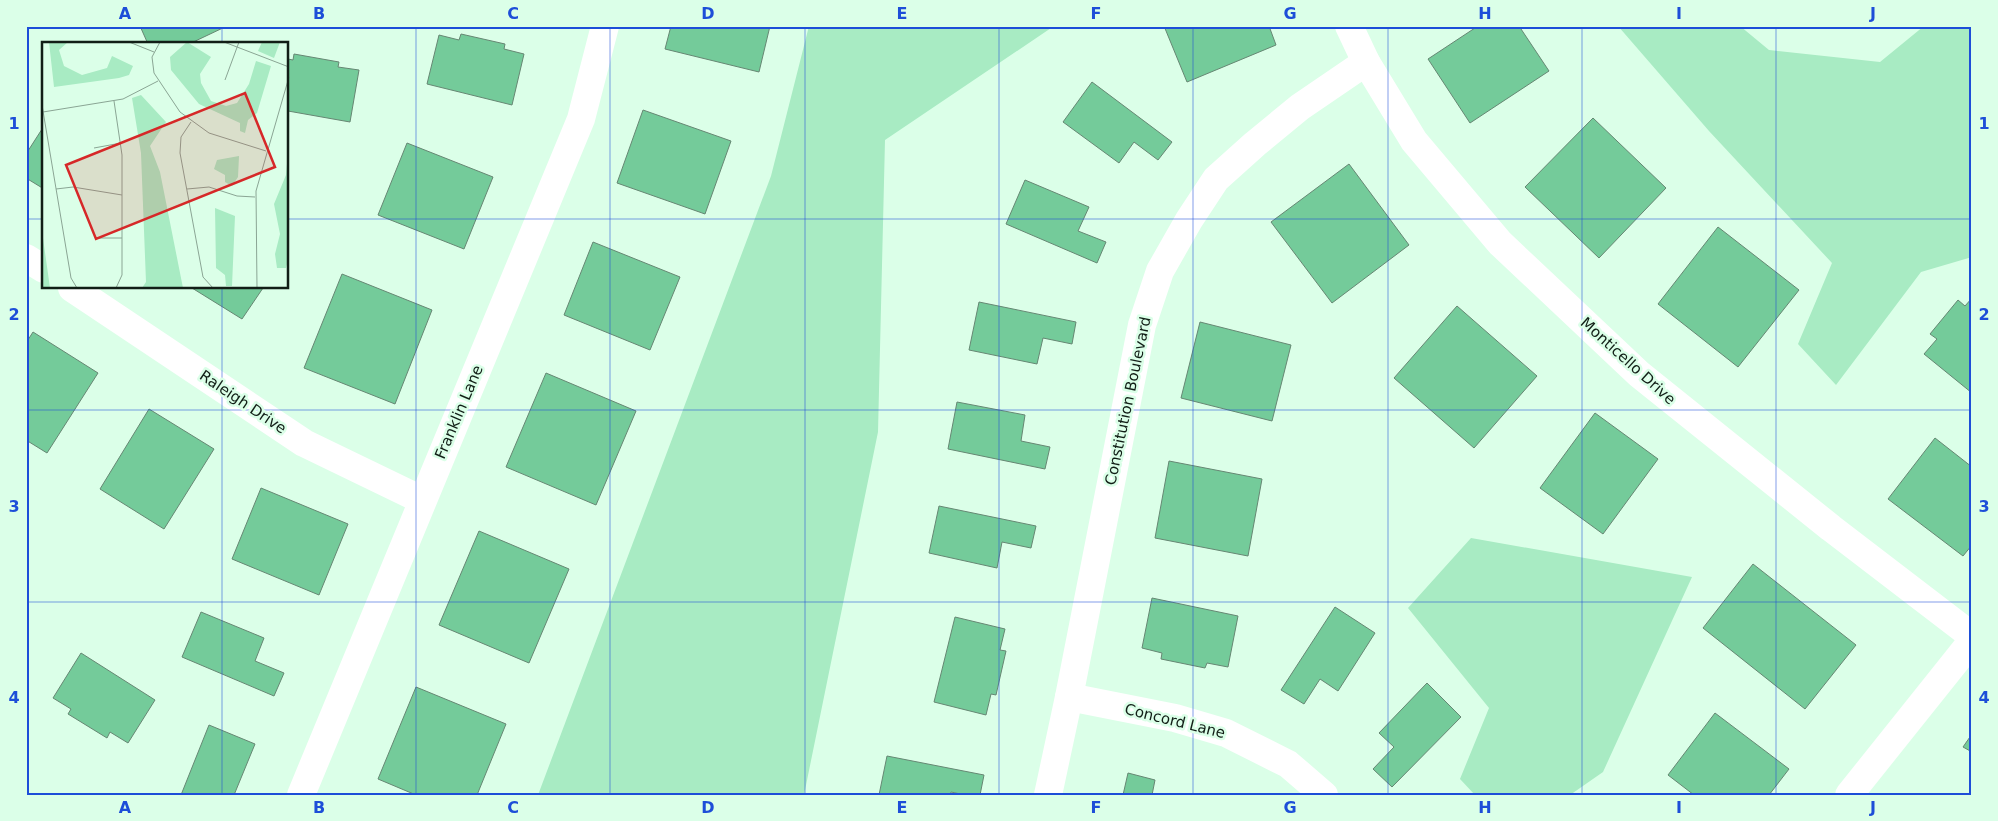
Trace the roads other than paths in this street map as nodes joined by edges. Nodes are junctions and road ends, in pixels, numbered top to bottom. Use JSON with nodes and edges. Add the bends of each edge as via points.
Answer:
{"nodes":[{"id":1,"x":605,"y":26,"type":"edge"},
{"id":2,"x":1349,"y":26,"type":"edge"},
{"id":3,"x":1366,"y":62,"type":"junction"},
{"id":4,"x":26,"y":258,"type":"edge"},
{"id":5,"x":42,"y":268,"type":"edge"},
{"id":6,"x":73,"y":289,"type":"edge"},
{"id":7,"x":422,"y":500,"type":"junction"},
{"id":8,"x":1972,"y":636,"type":"edge"},
{"id":9,"x":1972,"y":641,"type":"edge"},
{"id":10,"x":1069,"y":697,"type":"junction"},
{"id":11,"x":301,"y":795,"type":"edge"},
{"id":12,"x":1048,"y":795,"type":"edge"},
{"id":13,"x":1324,"y":795,"type":"edge"},
{"id":14,"x":1849,"y":795,"type":"edge"}],
"edges":[{"from":1,"to":7,"type":"street","name":"Franklin Lane","via":[[581,118]]},
{"from":2,"to":3,"type":"street","name":"Monticello Drive"},
{"from":3,"to":8,"type":"street","name":"Monticello Drive","via":[[1414,141],[1500,243],[1639,374]]},
{"from":3,"to":10,"type":"street","name":"Constitution Boulevard","via":[[1300,107],[1216,179],[1160,270],[1142,325]]},
{"from":4,"to":5,"type":"street"},
{"from":6,"to":7,"type":"street","name":"Raleigh Drive","via":[[304,443]]},
{"from":7,"to":11,"type":"street","name":"Franklin Lane"},
{"from":9,"to":14,"type":"street"},
{"from":10,"to":12,"type":"street","name":"Constitution Boulevard"},
{"from":10,"to":13,"type":"street","name":"Concord Lane","via":[[1175,718],[1226,733],[1288,764]]}]}
